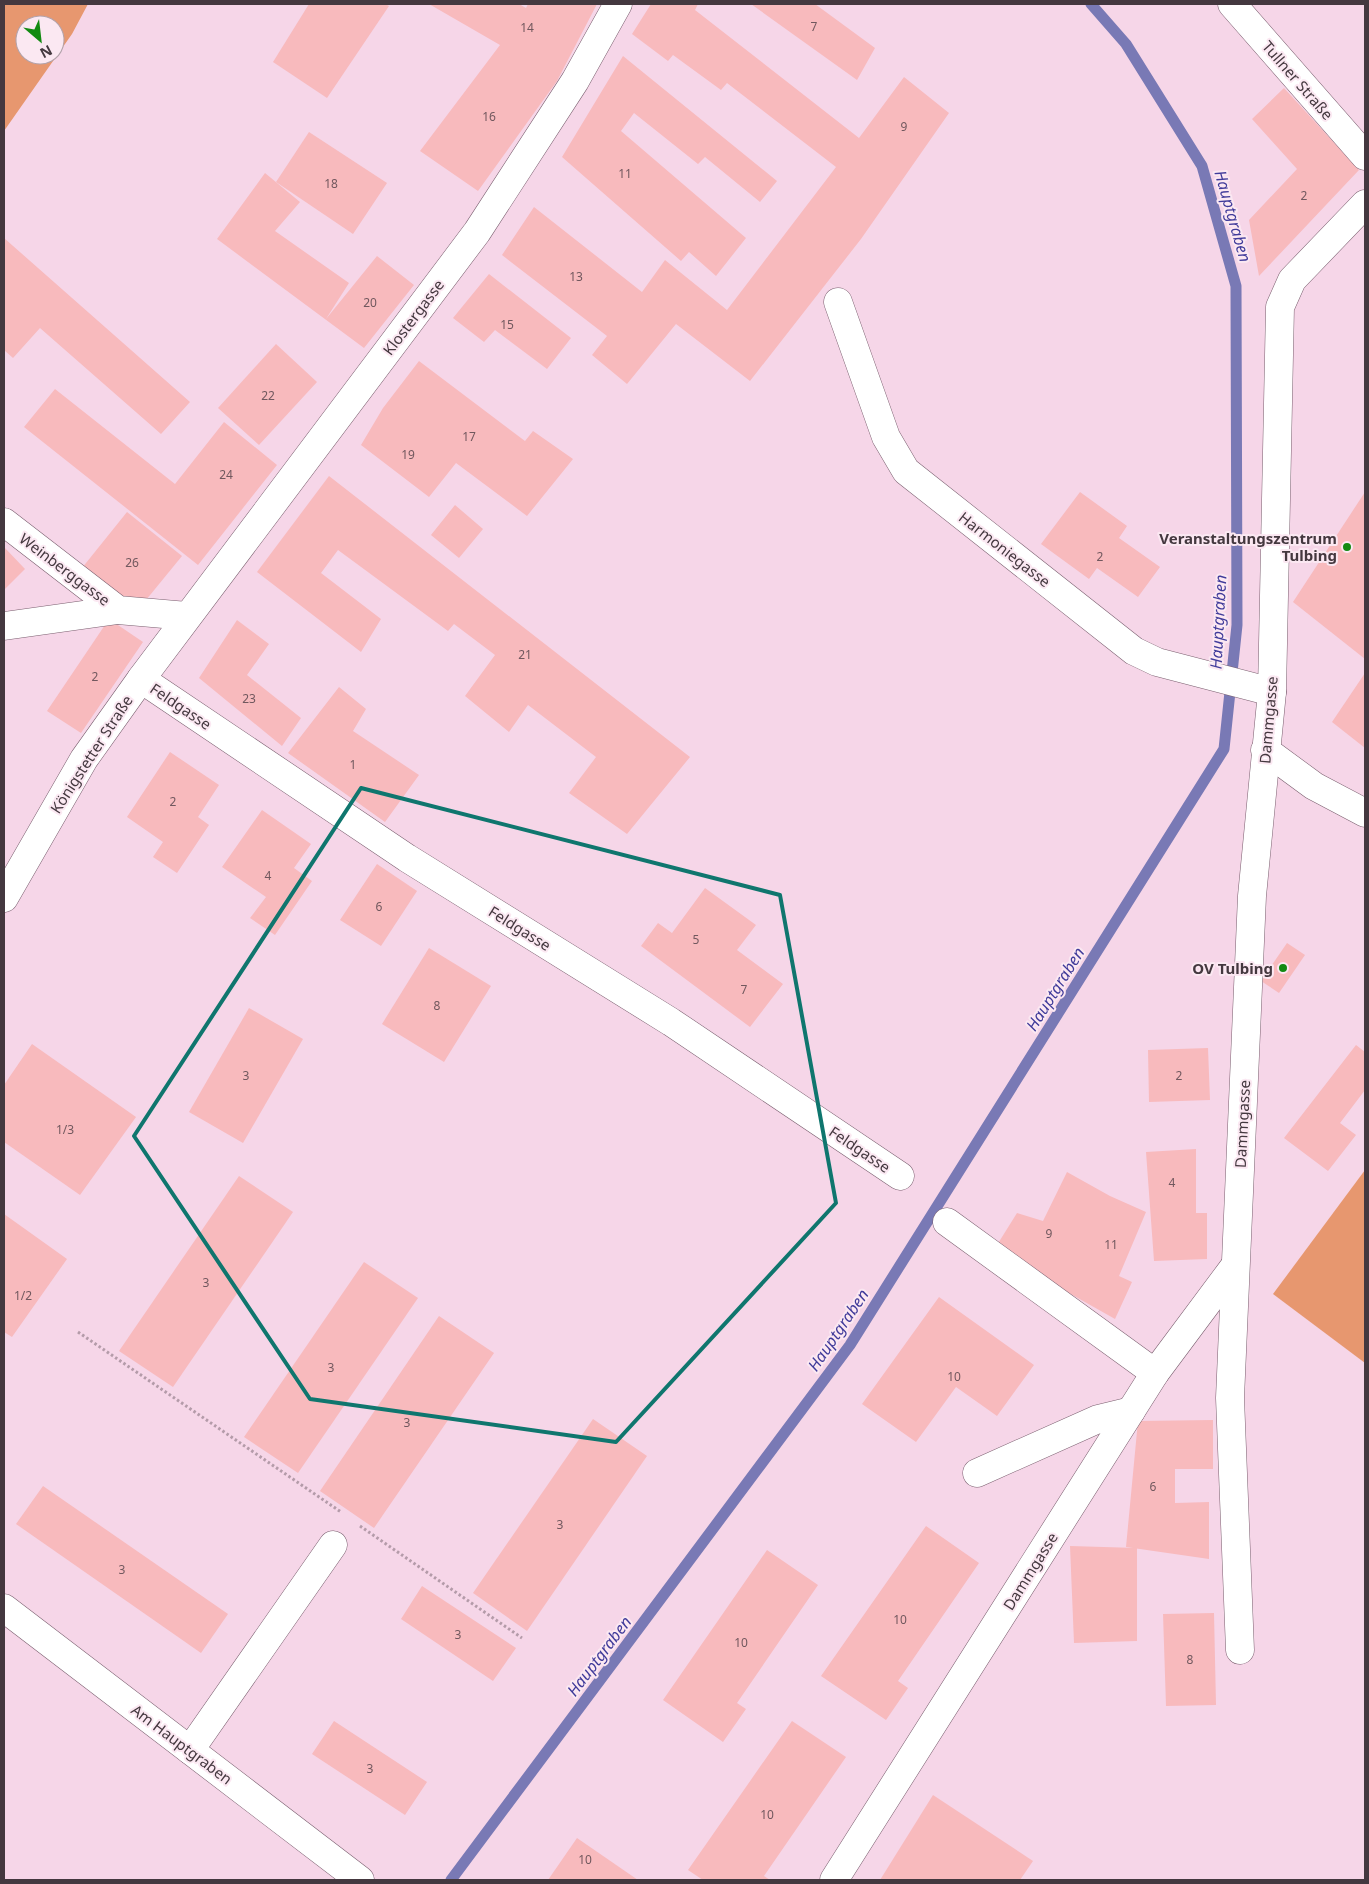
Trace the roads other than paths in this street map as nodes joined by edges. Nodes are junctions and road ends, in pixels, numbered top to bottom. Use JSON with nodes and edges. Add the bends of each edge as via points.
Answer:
{"nodes":[{"id":1,"x":618,"y":4,"type":"edge"},
{"id":2,"x":1232,"y":4,"type":"edge"},
{"id":3,"x":1365,"y":156,"type":"edge"},
{"id":4,"x":1365,"y":204,"type":"edge"},
{"id":5,"x":838,"y":302,"type":"dead end"},
{"id":6,"x":4,"y":522,"type":"edge"},
{"id":7,"x":118,"y":610,"type":"junction"},
{"id":8,"x":187,"y":616,"type":"junction"},
{"id":9,"x":4,"y":626,"type":"edge"},
{"id":10,"x":141,"y":679,"type":"junction"},
{"id":11,"x":1272,"y":692,"type":"junction"},
{"id":12,"x":1265,"y":750,"type":"junction"},
{"id":13,"x":1365,"y":812,"type":"edge"},
{"id":14,"x":4,"y":898,"type":"edge"},
{"id":15,"x":900,"y":1176,"type":"dead end"},
{"id":16,"x":947,"y":1222,"type":"dead end"},
{"id":17,"x":1234,"y":1268,"type":"junction"},
{"id":18,"x":1155,"y":1373,"type":"junction"},
{"id":19,"x":1131,"y":1411,"type":"junction"},
{"id":20,"x":977,"y":1473,"type":"dead end"},
{"id":21,"x":333,"y":1545,"type":"dead end"},
{"id":22,"x":4,"y":1608,"type":"edge"},
{"id":23,"x":1240,"y":1650,"type":"dead end"},
{"id":24,"x":190,"y":1750,"type":"junction"},
{"id":25,"x":360,"y":1880,"type":"edge"},
{"id":26,"x":834,"y":1880,"type":"edge"}],
"edges":[{"from":1,"to":8,"type":"street","name":"Klostergasse","via":[[575,81],[477,232]]},
{"from":2,"to":3,"type":"street","name":"Tullner Straße"},
{"from":4,"to":11,"type":"street","name":"Dammgasse","via":[[1292,280],[1280,307]]},
{"from":5,"to":11,"type":"street","name":"Harmoniegasse","via":[[886,437],[906,471],[1134,652],[1157,662]]},
{"from":6,"to":7,"type":"street","name":"Weinberggasse"},
{"from":7,"to":8,"type":"street","name":"Weinberggasse"},
{"from":7,"to":9,"type":"street"},
{"from":8,"to":10,"type":"street","name":"Königstetter Straße"},
{"from":10,"to":14,"type":"street","name":"Königstetter Straße","via":[[84,759]]},
{"from":10,"to":15,"type":"street","name":"Feldgasse","via":[[407,858],[671,1022]]},
{"from":11,"to":12,"type":"street","name":"Dammgasse"},
{"from":12,"to":13,"type":"street","via":[[1314,786]]},
{"from":12,"to":17,"type":"street","name":"Dammgasse","via":[[1252,896]]},
{"from":16,"to":18,"type":"street"},
{"from":17,"to":18,"type":"street","name":"Dammgasse"},
{"from":17,"to":23,"type":"street","name":"Dammgasse","via":[[1230,1398]]},
{"from":18,"to":19,"type":"street","name":"Dammgasse"},
{"from":19,"to":20,"type":"street","via":[[1098,1419]]},
{"from":19,"to":26,"type":"street","name":"Dammgasse"},
{"from":21,"to":24,"type":"street"},
{"from":22,"to":24,"type":"street","name":"Am Hauptgraben"},
{"from":24,"to":25,"type":"street","name":"Am Hauptgraben"}]}
